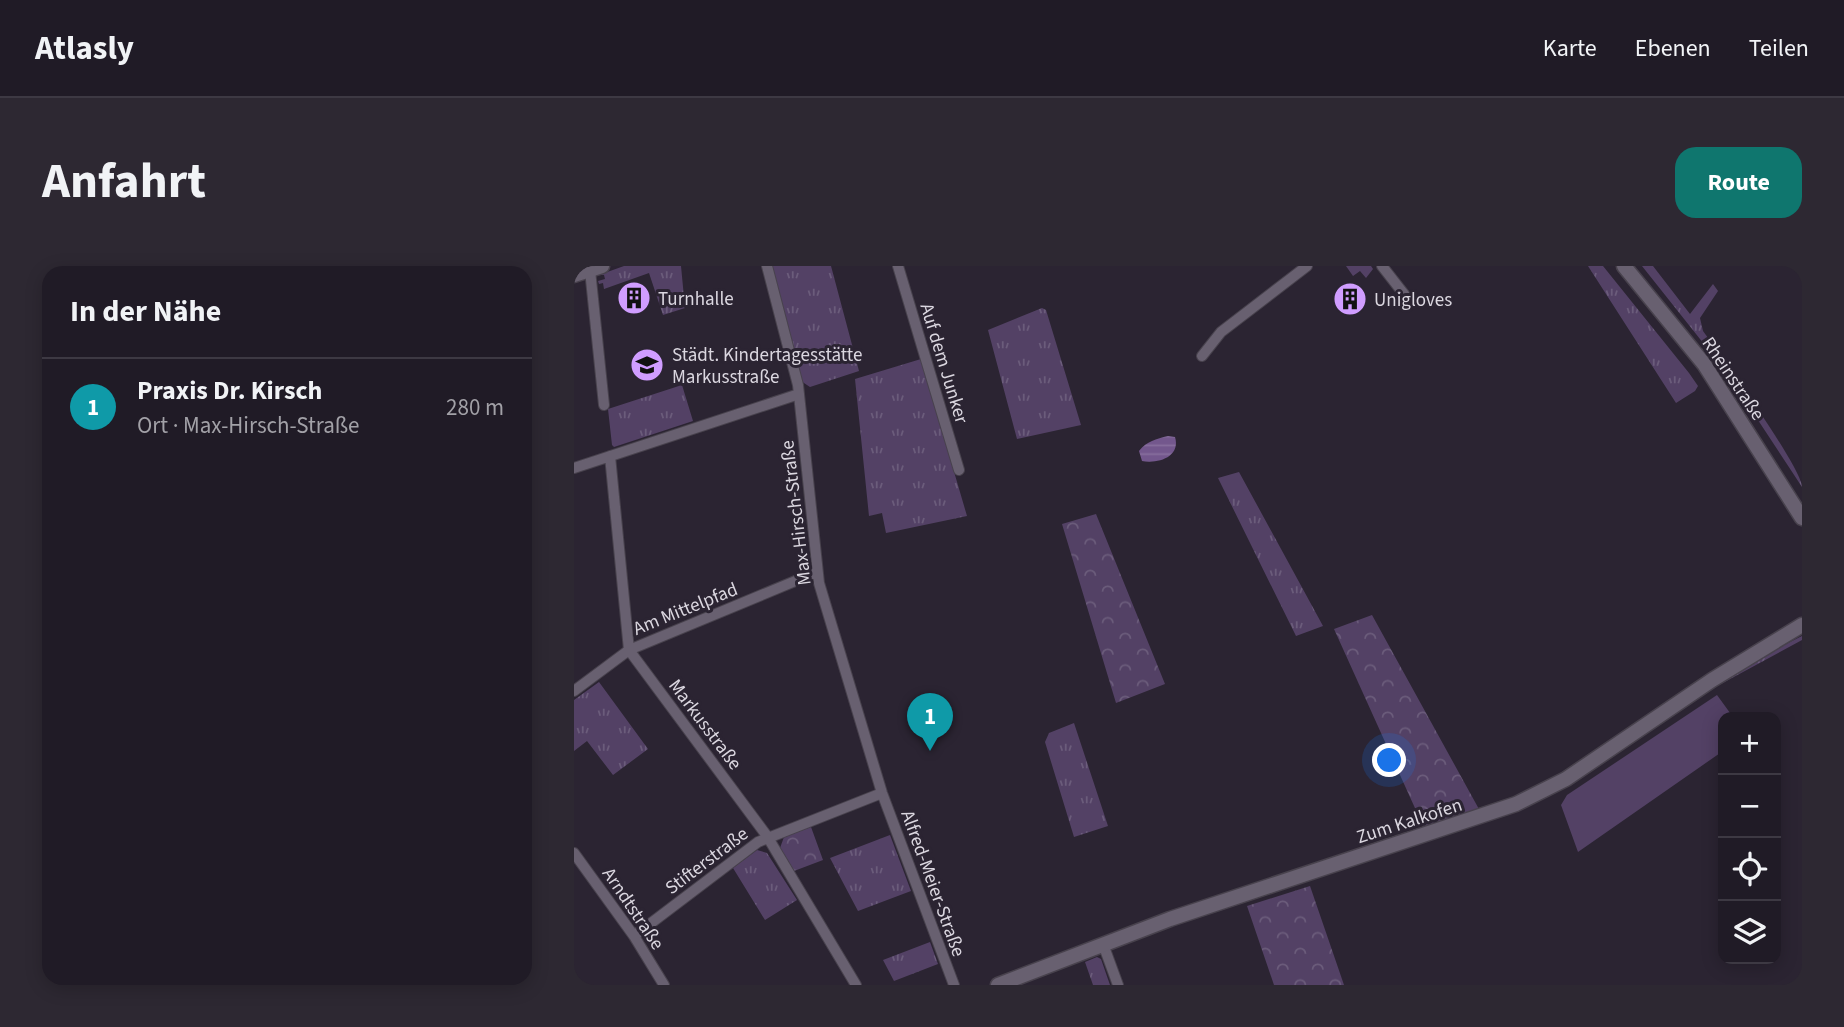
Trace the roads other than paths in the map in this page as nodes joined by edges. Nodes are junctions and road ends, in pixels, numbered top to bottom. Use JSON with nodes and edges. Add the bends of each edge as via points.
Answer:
{"nodes":[{"id":1,"x":767,"y":266,"type":"edge"},
{"id":2,"x":898,"y":266,"type":"edge"},
{"id":3,"x":1307,"y":266,"type":"edge"},
{"id":4,"x":1382,"y":266,"type":"edge"},
{"id":5,"x":1624,"y":266,"type":"edge"},
{"id":6,"x":596,"y":268,"type":"edge"},
{"id":7,"x":574,"y":275,"type":"edge"},
{"id":8,"x":1411,"y":303,"type":"dead end"},
{"id":9,"x":1202,"y":356,"type":"dead end"},
{"id":10,"x":799,"y":394,"type":"junction"},
{"id":11,"x":604,"y":405,"type":"dead end"},
{"id":12,"x":610,"y":456,"type":"junction"},
{"id":13,"x":574,"y":468,"type":"edge"},
{"id":14,"x":959,"y":470,"type":"dead end"},
{"id":15,"x":1802,"y":518,"type":"edge"},
{"id":16,"x":817,"y":572,"type":"junction"},
{"id":17,"x":1801,"y":624,"type":"edge"},
{"id":18,"x":629,"y":650,"type":"junction"},
{"id":19,"x":574,"y":691,"type":"edge"},
{"id":20,"x":882,"y":793,"type":"junction"},
{"id":21,"x":767,"y":836,"type":"junction"},
{"id":22,"x":574,"y":853,"type":"edge"},
{"id":23,"x":634,"y":936,"type":"junction"},
{"id":24,"x":1103,"y":944,"type":"junction"},
{"id":25,"x":664,"y":985,"type":"edge"},
{"id":26,"x":856,"y":985,"type":"edge"},
{"id":27,"x":954,"y":985,"type":"edge"},
{"id":28,"x":998,"y":985,"type":"edge"},
{"id":29,"x":1118,"y":985,"type":"edge"}],
"edges":[{"from":1,"to":10,"type":"street","name":"Max-Hirsch-Straße"},
{"from":2,"to":14,"type":"street","name":"Auf dem Junker"},
{"from":3,"to":9,"type":"street","via":[[1221,332]]},
{"from":4,"to":8,"type":"street"},
{"from":5,"to":15,"type":"street","name":"Rheinstraße","via":[[1704,364]]},
{"from":6,"to":7,"type":"street"},
{"from":6,"to":11,"type":"street"},
{"from":10,"to":12,"type":"street"},
{"from":10,"to":16,"type":"street","name":"Max-Hirsch-Straße"},
{"from":12,"to":13,"type":"street"},
{"from":12,"to":18,"type":"street"},
{"from":16,"to":18,"type":"street","name":"Am Mittelpfad"},
{"from":16,"to":20,"type":"street","name":"Max-Hirsch-Straße"},
{"from":17,"to":24,"type":"street","name":"Zum Kalkofen","via":[[1566,779],[1516,804]]},
{"from":18,"to":19,"type":"street","name":"Am Mittelpfad"},
{"from":18,"to":21,"type":"street","name":"Markusstraße"},
{"from":20,"to":21,"type":"street","name":"Stifterstraße"},
{"from":20,"to":27,"type":"street","name":"Alfred-Meier-Straße"},
{"from":21,"to":23,"type":"street","name":"Stifterstraße"},
{"from":21,"to":26,"type":"street","name":"Markusstraße"},
{"from":22,"to":23,"type":"street","name":"Arndtstraße"},
{"from":23,"to":25,"type":"street","name":"Arndtstraße"},
{"from":24,"to":28,"type":"street","name":"Zum Kalkofen"},
{"from":24,"to":29,"type":"street"}]}
